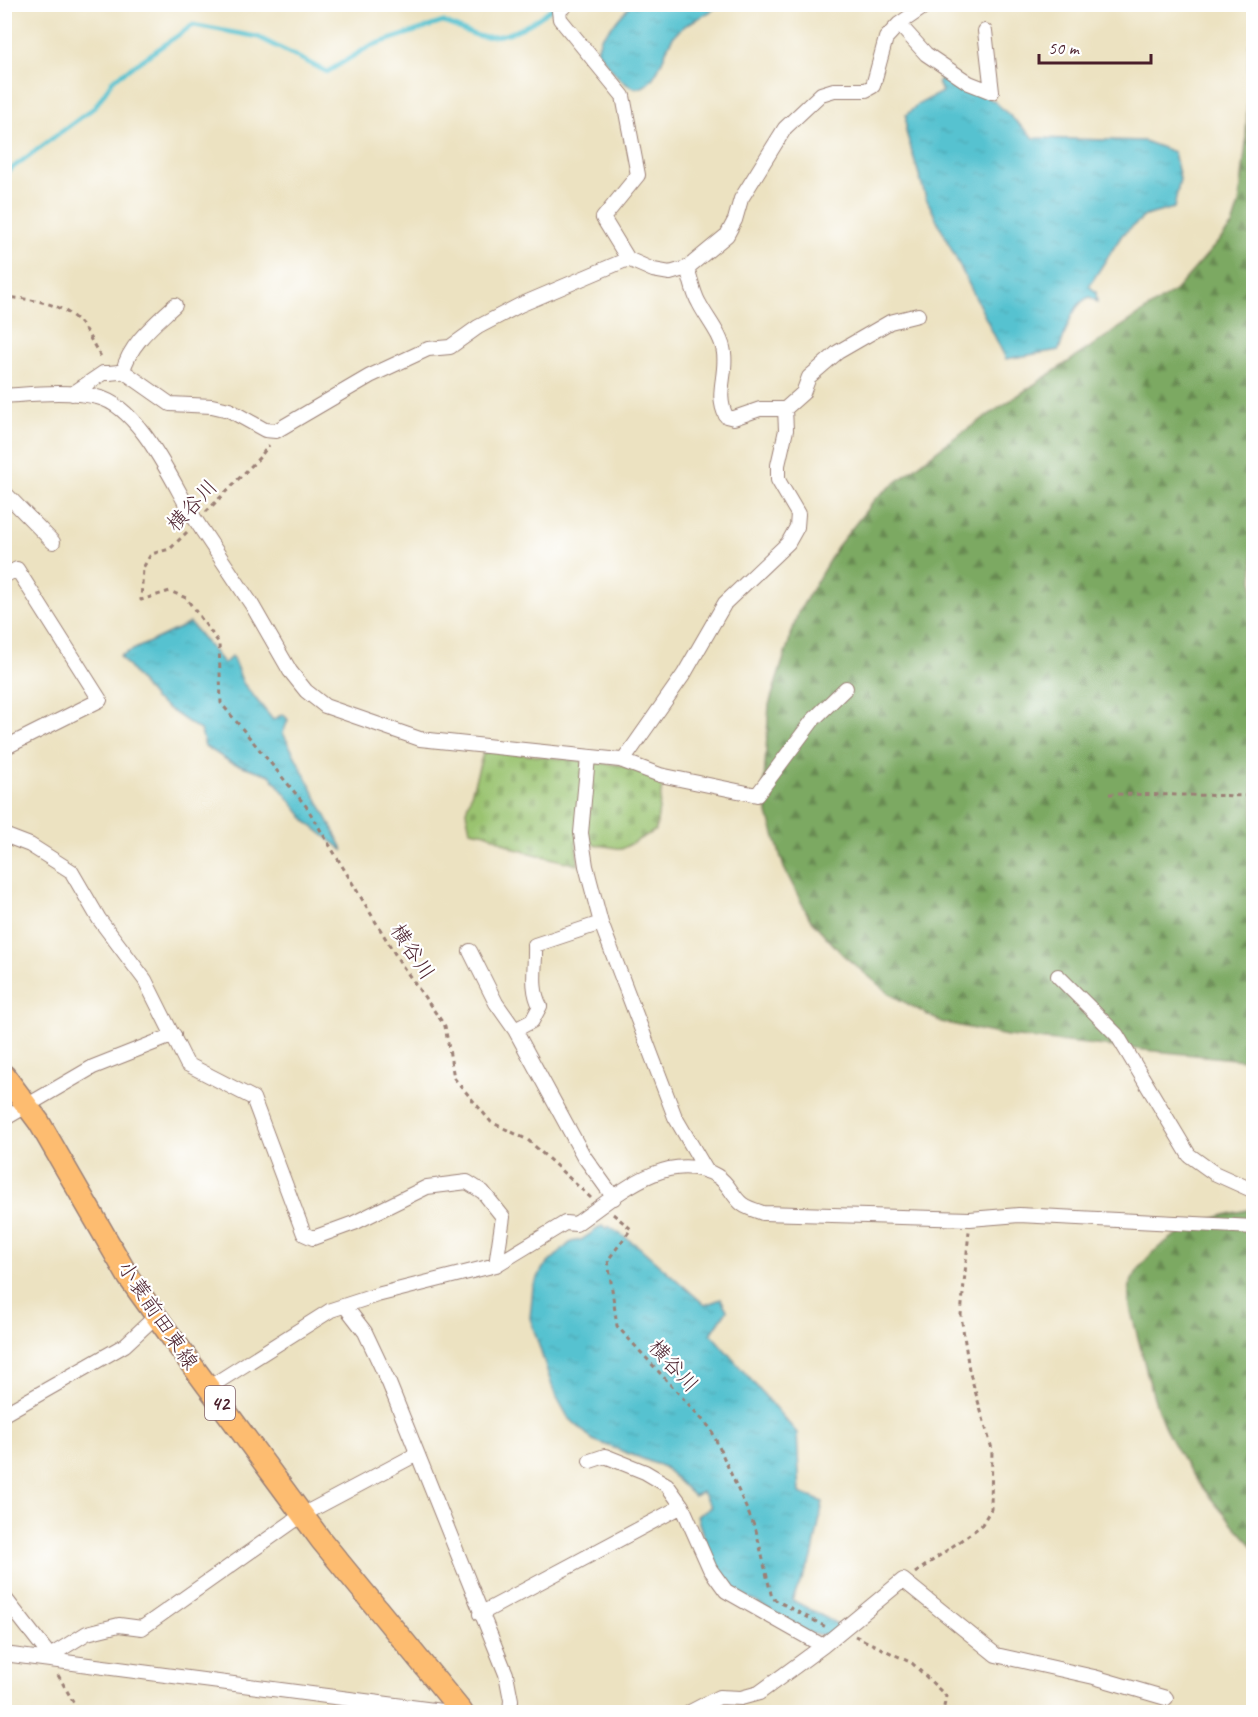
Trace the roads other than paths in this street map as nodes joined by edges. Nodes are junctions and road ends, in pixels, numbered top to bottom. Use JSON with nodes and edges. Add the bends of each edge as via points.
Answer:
{"nodes":[{"id":1,"x":567,"y":4,"type":"edge"},
{"id":2,"x":928,"y":4,"type":"edge"},
{"id":3,"x":899,"y":24,"type":"junction"},
{"id":4,"x":985,"y":31,"type":"dead end"},
{"id":5,"x":628,"y":259,"type":"junction"},
{"id":6,"x":687,"y":268,"type":"junction"},
{"id":7,"x":175,"y":305,"type":"dead end"},
{"id":8,"x":918,"y":315,"type":"dead end"},
{"id":9,"x":115,"y":370,"type":"junction"},
{"id":10,"x":72,"y":394,"type":"junction"},
{"id":11,"x":4,"y":396,"type":"edge"},
{"id":12,"x":784,"y":409,"type":"junction"},
{"id":13,"x":4,"y":492,"type":"edge"},
{"id":14,"x":53,"y":542,"type":"dead end"},
{"id":15,"x":4,"y":576,"type":"edge"},
{"id":16,"x":846,"y":688,"type":"dead end"},
{"id":17,"x":4,"y":748,"type":"edge"},
{"id":18,"x":588,"y":757,"type":"junction"},
{"id":19,"x":623,"y":761,"type":"junction"},
{"id":20,"x":4,"y":835,"type":"edge"},
{"id":21,"x":601,"y":923,"type":"junction"},
{"id":22,"x":470,"y":951,"type":"dead end"},
{"id":23,"x":1058,"y":976,"type":"dead end"},
{"id":24,"x":515,"y":1030,"type":"junction"},
{"id":25,"x":174,"y":1035,"type":"junction"},
{"id":26,"x":4,"y":1075,"type":"edge"},
{"id":27,"x":28,"y":1106,"type":"junction"},
{"id":28,"x":4,"y":1119,"type":"edge"},
{"id":29,"x":706,"y":1170,"type":"junction"},
{"id":30,"x":1254,"y":1191,"type":"edge"},
{"id":31,"x":608,"y":1202,"type":"junction"},
{"id":32,"x":1254,"y":1227,"type":"edge"},
{"id":33,"x":496,"y":1265,"type":"junction"},
{"id":34,"x":345,"y":1306,"type":"junction"},
{"id":35,"x":156,"y":1316,"type":"junction"},
{"id":36,"x":208,"y":1388,"type":"junction"},
{"id":37,"x":4,"y":1414,"type":"edge"},
{"id":38,"x":417,"y":1454,"type":"junction"},
{"id":39,"x":590,"y":1461,"type":"dead end"},
{"id":40,"x":682,"y":1506,"type":"junction"},
{"id":41,"x":302,"y":1515,"type":"junction"},
{"id":42,"x":4,"y":1598,"type":"edge"},
{"id":43,"x":480,"y":1614,"type":"junction"},
{"id":44,"x":824,"y":1646,"type":"junction"},
{"id":45,"x":4,"y":1654,"type":"edge"},
{"id":46,"x":51,"y":1658,"type":"junction"},
{"id":47,"x":1166,"y":1698,"type":"dead end"},
{"id":48,"x":449,"y":1713,"type":"edge"},
{"id":49,"x":462,"y":1713,"type":"edge"},
{"id":50,"x":510,"y":1713,"type":"edge"},
{"id":51,"x":690,"y":1713,"type":"edge"}],
"edges":[{"from":1,"to":5,"type":"street","via":[[559,10],[560,19],[624,96],[638,175],[603,218]]},
{"from":2,"to":3,"type":"street"},
{"from":3,"to":4,"type":"street","via":[[926,54],[969,83],[992,92]]},
{"from":3,"to":6,"type":"street","via":[[886,38],[873,86],[821,94],[785,128],[741,199],[727,235]]},
{"from":5,"to":6,"type":"street","via":[[670,273]]},
{"from":5,"to":9,"type":"street","via":[[520,305],[450,347],[428,349],[370,376],[276,431],[265,430],[229,410],[170,404]]},
{"from":6,"to":12,"type":"street","via":[[698,302],[723,344],[725,370],[720,405],[726,416]]},
{"from":7,"to":9,"type":"street"},
{"from":8,"to":12,"type":"street","via":[[890,322],[838,352],[809,377],[803,393]]},
{"from":9,"to":10,"type":"street","via":[[102,373]]},
{"from":10,"to":11,"type":"street"},
{"from":10,"to":18,"type":"street","via":[[99,397],[131,419],[252,605],[290,672],[325,706],[420,739]]},
{"from":12,"to":19,"type":"street","via":[[786,430],[778,480],[798,514],[797,527],[788,543],[725,603],[684,674]]},
{"from":13,"to":14,"type":"street"},
{"from":15,"to":17,"type":"street","via":[[17,569],[100,700]]},
{"from":16,"to":19,"type":"street","via":[[813,720],[757,795],[660,775]]},
{"from":18,"to":19,"type":"street"},
{"from":18,"to":21,"type":"street","via":[[581,833]]},
{"from":20,"to":25,"type":"street","via":[[30,845],[70,871],[99,919],[145,980]]},
{"from":21,"to":24,"type":"street","via":[[535,945],[533,986],[540,1006],[532,1022]]},
{"from":21,"to":29,"type":"street","via":[[675,1117]]},
{"from":22,"to":24,"type":"street","via":[[496,1003]]},
{"from":23,"to":30,"type":"street","via":[[1117,1035],[1189,1155],[1214,1173]]},
{"from":24,"to":31,"type":"street"},
{"from":25,"to":27,"type":"street","via":[[93,1067]]},
{"from":25,"to":33,"type":"street","via":[[187,1064],[254,1098],[304,1234],[313,1238],[354,1224],[427,1187],[467,1182],[483,1192],[502,1217]]},
{"from":26,"to":27,"type":"main road","name":"小蓑前田東線","number":"42"},
{"from":27,"to":28,"type":"street"},
{"from":27,"to":35,"type":"main road","name":"小蓑前田東線","number":"42","via":[[129,1278]]},
{"from":29,"to":31,"type":"street","via":[[651,1173]]},
{"from":29,"to":32,"type":"street","via":[[724,1181],[742,1204],[763,1214],[970,1219],[1019,1215]]},
{"from":31,"to":33,"type":"street","via":[[576,1224],[565,1223]]},
{"from":33,"to":34,"type":"street"},
{"from":34,"to":36,"type":"street","via":[[331,1310]]},
{"from":34,"to":38,"type":"street","via":[[365,1332]]},
{"from":35,"to":36,"type":"main road","name":"小蓑前田東線","number":"42"},
{"from":35,"to":37,"type":"street","via":[[125,1345]]},
{"from":36,"to":41,"type":"main road","name":"小蓑前田東線","number":"42"},
{"from":38,"to":41,"type":"street"},
{"from":38,"to":43,"type":"street"},
{"from":39,"to":40,"type":"street","via":[[605,1456],[645,1472],[667,1485]]},
{"from":40,"to":43,"type":"street"},
{"from":40,"to":44,"type":"street","via":[[710,1569],[726,1591]]},
{"from":41,"to":46,"type":"street","via":[[142,1628],[118,1625],[87,1633]]},
{"from":41,"to":49,"type":"main road","name":"小蓑前田東線","number":"42"},
{"from":42,"to":46,"type":"street"},
{"from":43,"to":50,"type":"street","via":[[506,1674]]},
{"from":44,"to":47,"type":"street","via":[[903,1580],[996,1655]]},
{"from":44,"to":51,"type":"street","via":[[759,1693],[741,1698],[719,1697]]},
{"from":45,"to":46,"type":"street"},
{"from":46,"to":48,"type":"street"}]}
